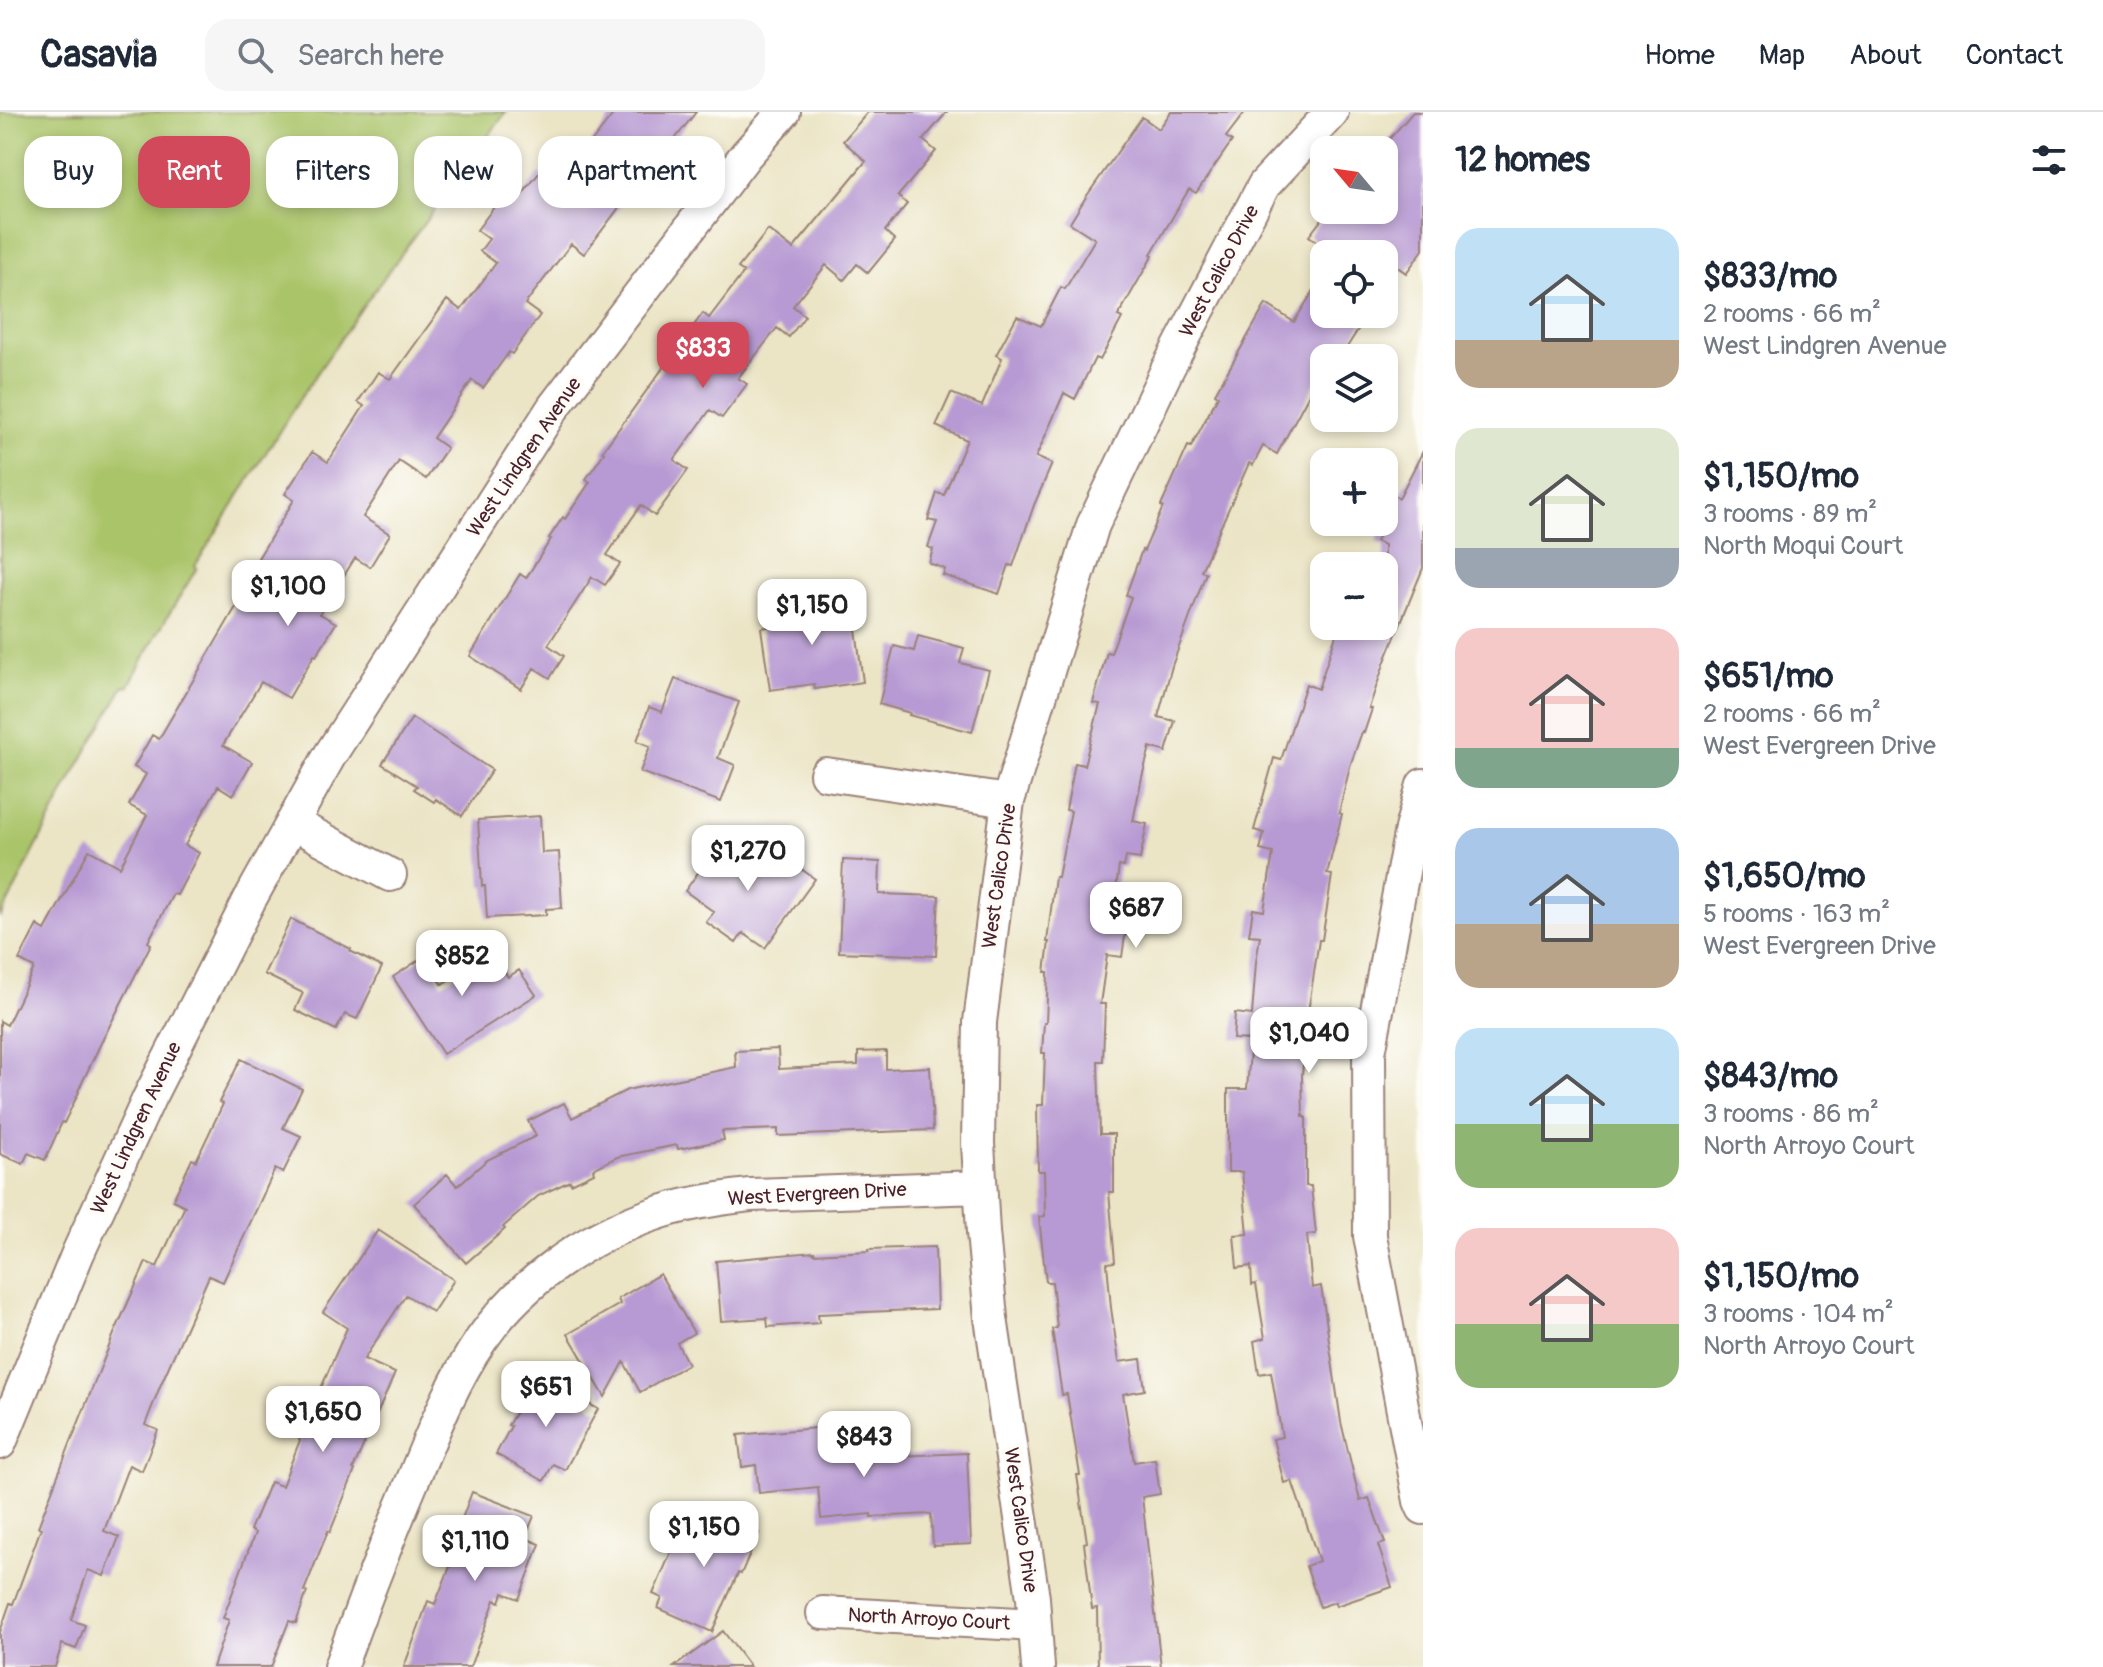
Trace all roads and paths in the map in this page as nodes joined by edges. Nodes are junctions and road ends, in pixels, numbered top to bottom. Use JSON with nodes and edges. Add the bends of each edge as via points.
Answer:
{"nodes":[{"id":1,"x":784,"y":112,"type":"edge"},
{"id":2,"x":1332,"y":112,"type":"edge"},
{"id":3,"x":826,"y":774,"type":"dead end"},
{"id":4,"x":1423,"y":785,"type":"edge"},
{"id":5,"x":1008,"y":801,"type":"junction"},
{"id":6,"x":292,"y":823,"type":"junction"},
{"id":7,"x":390,"y":875,"type":"dead end"},
{"id":8,"x":980,"y":1187,"type":"junction"},
{"id":9,"x":0,"y":1443,"type":"edge"},
{"id":10,"x":1423,"y":1508,"type":"edge"},
{"id":11,"x":823,"y":1613,"type":"dead end"},
{"id":12,"x":1035,"y":1625,"type":"junction"},
{"id":13,"x":340,"y":1667,"type":"edge"},
{"id":14,"x":1038,"y":1667,"type":"edge"}],
"edges":[{"from":1,"to":6,"type":"street","name":"West Lindgren Avenue","via":[[553,408],[330,755]]},
{"from":2,"to":5,"type":"street","name":"West Calico Drive","via":[[1264,185],[1093,525]]},
{"from":3,"to":5,"type":"street"},
{"from":4,"to":10,"type":"street","via":[[1369,1053],[1370,1236]]},
{"from":5,"to":8,"type":"street","name":"West Calico Drive","via":[[980,1022]]},
{"from":6,"to":7,"type":"street"},
{"from":6,"to":9,"type":"street","name":"West Lindgren Avenue","via":[[137,1123]]},
{"from":8,"to":12,"type":"street","name":"West Calico Drive","via":[[991,1318]]},
{"from":8,"to":13,"type":"street","name":"West Evergreen Drive","via":[[714,1199],[619,1228],[558,1264],[506,1310],[464,1366]]},
{"from":11,"to":12,"type":"street","name":"North Arroyo Court"},
{"from":12,"to":14,"type":"street","name":"West Calico Drive"}]}
